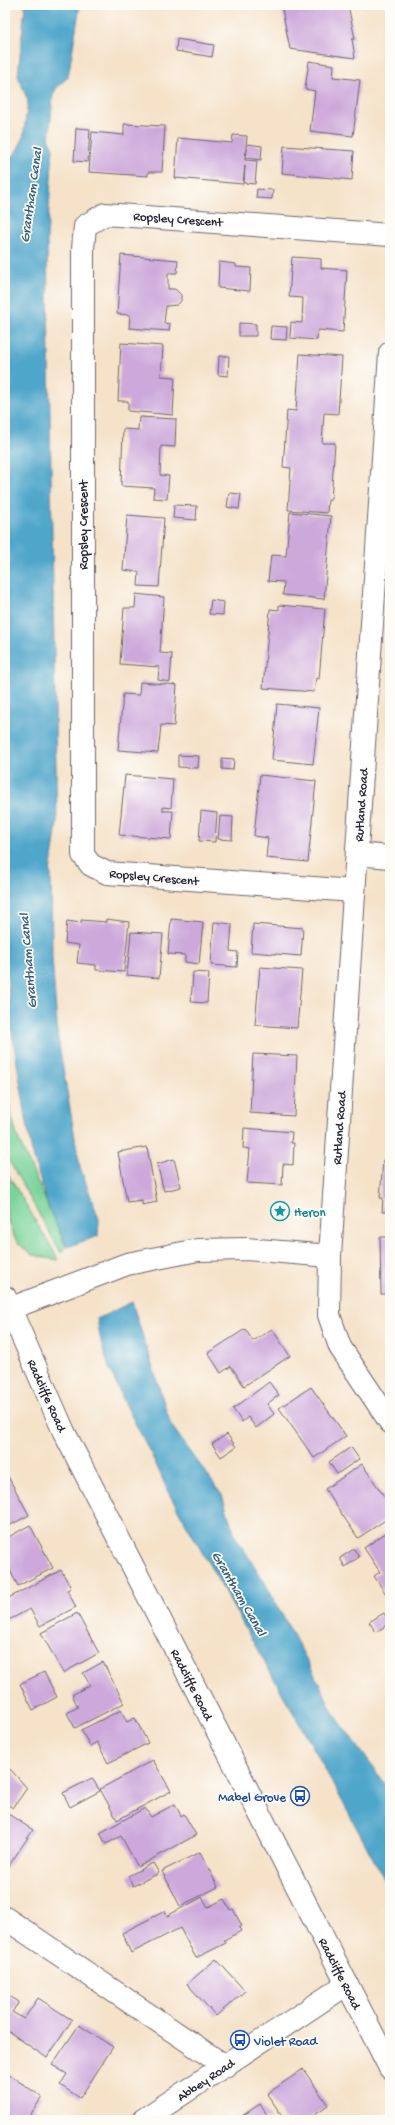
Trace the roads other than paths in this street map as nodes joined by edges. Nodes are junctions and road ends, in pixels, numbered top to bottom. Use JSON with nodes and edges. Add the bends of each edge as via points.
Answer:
{"nodes":[{"id":1,"x":390,"y":234,"type":"edge"},
{"id":2,"x":390,"y":353,"type":"edge"},
{"id":3,"x":357,"y":854,"type":"junction"},
{"id":4,"x":390,"y":857,"type":"edge"},
{"id":5,"x":354,"y":891,"type":"junction"},
{"id":6,"x":330,"y":1256,"type":"junction"},
{"id":7,"x":7,"y":1303,"type":"edge"},
{"id":8,"x":390,"y":1422,"type":"edge"},
{"id":9,"x":5,"y":1918,"type":"edge"},
{"id":10,"x":347,"y":1984,"type":"junction"},
{"id":11,"x":224,"y":2066,"type":"junction"},
{"id":12,"x":390,"y":2068,"type":"edge"},
{"id":13,"x":143,"y":2120,"type":"edge"}],
"edges":[{"from":1,"to":5,"type":"main road","name":"Ropsley Crescent","via":[[113,213],[102,214],[86,226],[83,249],[83,855],[91,865],[107,873]]},
{"from":2,"to":3,"type":"main road","name":"Rutland Road"},
{"from":3,"to":4,"type":"main road"},
{"from":3,"to":5,"type":"main road","name":"Rutland Road"},
{"from":5,"to":6,"type":"main road","name":"Rutland Road"},
{"from":6,"to":7,"type":"main road","via":[[246,1248],[198,1250],[127,1264]]},
{"from":6,"to":8,"type":"main road","name":"Rutland Road","via":[[329,1315],[340,1347]]},
{"from":7,"to":10,"type":"main road","name":"Radcliffe Road","via":[[64,1432]]},
{"from":9,"to":11,"type":"main road"},
{"from":10,"to":11,"type":"main road","name":"Abbey Road"},
{"from":10,"to":12,"type":"main road","name":"Radcliffe Road"},
{"from":11,"to":13,"type":"main road","name":"Abbey Road"}]}
